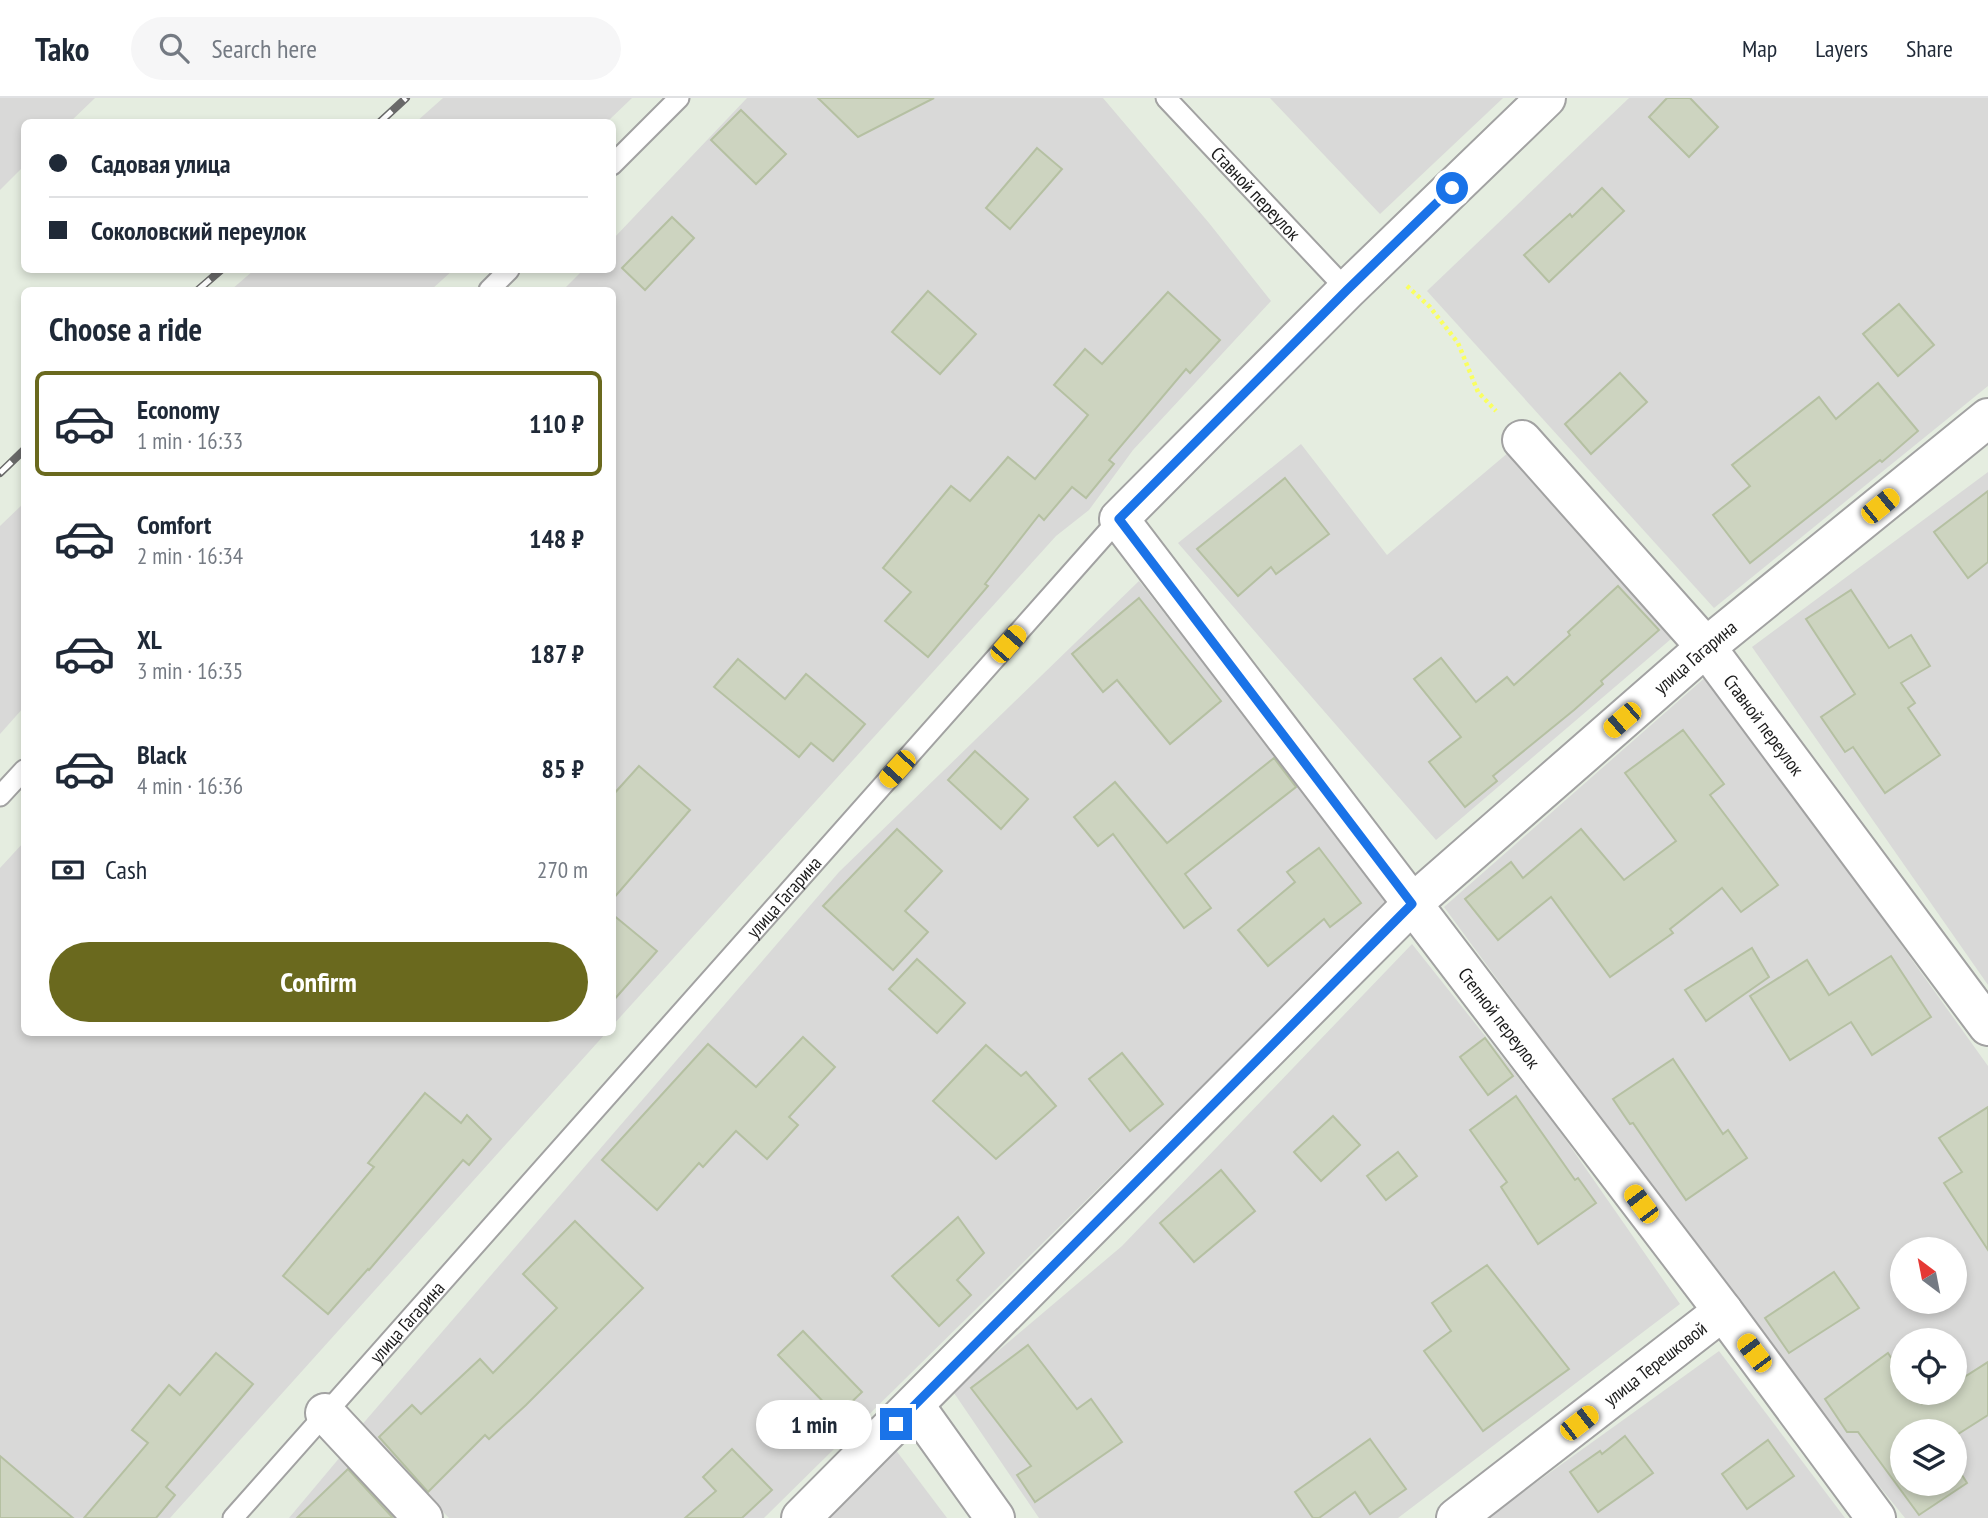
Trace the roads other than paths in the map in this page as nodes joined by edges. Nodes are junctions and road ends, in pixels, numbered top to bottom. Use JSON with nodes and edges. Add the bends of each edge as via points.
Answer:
{"nodes":[{"id":1,"x":680,"y":98,"type":"edge"},
{"id":2,"x":1166,"y":98,"type":"edge"},
{"id":3,"x":1546,"y":98,"type":"edge"},
{"id":4,"x":616,"y":162,"type":"edge"},
{"id":5,"x":506,"y":273,"type":"edge"},
{"id":6,"x":492,"y":287,"type":"edge"},
{"id":7,"x":1347,"y":290,"type":"junction"},
{"id":8,"x":1988,"y":418,"type":"edge"},
{"id":9,"x":1522,"y":440,"type":"road end"},
{"id":10,"x":1119,"y":519,"type":"junction"},
{"id":11,"x":1706,"y":647,"type":"junction"},
{"id":12,"x":21,"y":773,"type":"edge"},
{"id":13,"x":0,"y":796,"type":"edge"},
{"id":14,"x":1412,"y":904,"type":"junction"},
{"id":15,"x":1988,"y":1026,"type":"edge"},
{"id":16,"x":1723,"y":1311,"type":"junction"},
{"id":17,"x":915,"y":1406,"type":"junction"},
{"id":18,"x":325,"y":1413,"type":"junction"},
{"id":19,"x":233,"y":1518,"type":"edge"},
{"id":20,"x":424,"y":1518,"type":"edge"},
{"id":21,"x":801,"y":1518,"type":"edge"},
{"id":22,"x":995,"y":1518,"type":"edge"},
{"id":23,"x":1456,"y":1518,"type":"edge"},
{"id":24,"x":1876,"y":1518,"type":"edge"}],
"edges":[{"from":1,"to":4,"type":"lane"},
{"from":2,"to":7,"type":"lane","name":"Ставной переулок"},
{"from":3,"to":7,"type":"street","name":"улица Гагарина"},
{"from":5,"to":6,"type":"lane"},
{"from":7,"to":10,"type":"street","name":"улица Гагарина"},
{"from":8,"to":11,"type":"street","name":"улица Гагарина"},
{"from":9,"to":11,"type":"street","name":"Ставной переулок"},
{"from":10,"to":14,"type":"street","name":"Степной переулок"},
{"from":10,"to":18,"type":"lane","name":"улица Гагарина"},
{"from":11,"to":14,"type":"street","name":"улица Гагарина"},
{"from":11,"to":15,"type":"street","name":"Ставной переулок"},
{"from":12,"to":13,"type":"lane"},
{"from":14,"to":16,"type":"street","name":"Степной переулок"},
{"from":14,"to":17,"type":"street","name":"улица Гагарина"},
{"from":16,"to":23,"type":"street","name":"улица Терешковой"},
{"from":16,"to":24,"type":"street","name":"Степной переулок"},
{"from":17,"to":21,"type":"street","name":"улица Гагарина"},
{"from":17,"to":22,"type":"street"},
{"from":18,"to":19,"type":"lane","name":"улица Гагарина"},
{"from":18,"to":20,"type":"street"}]}
